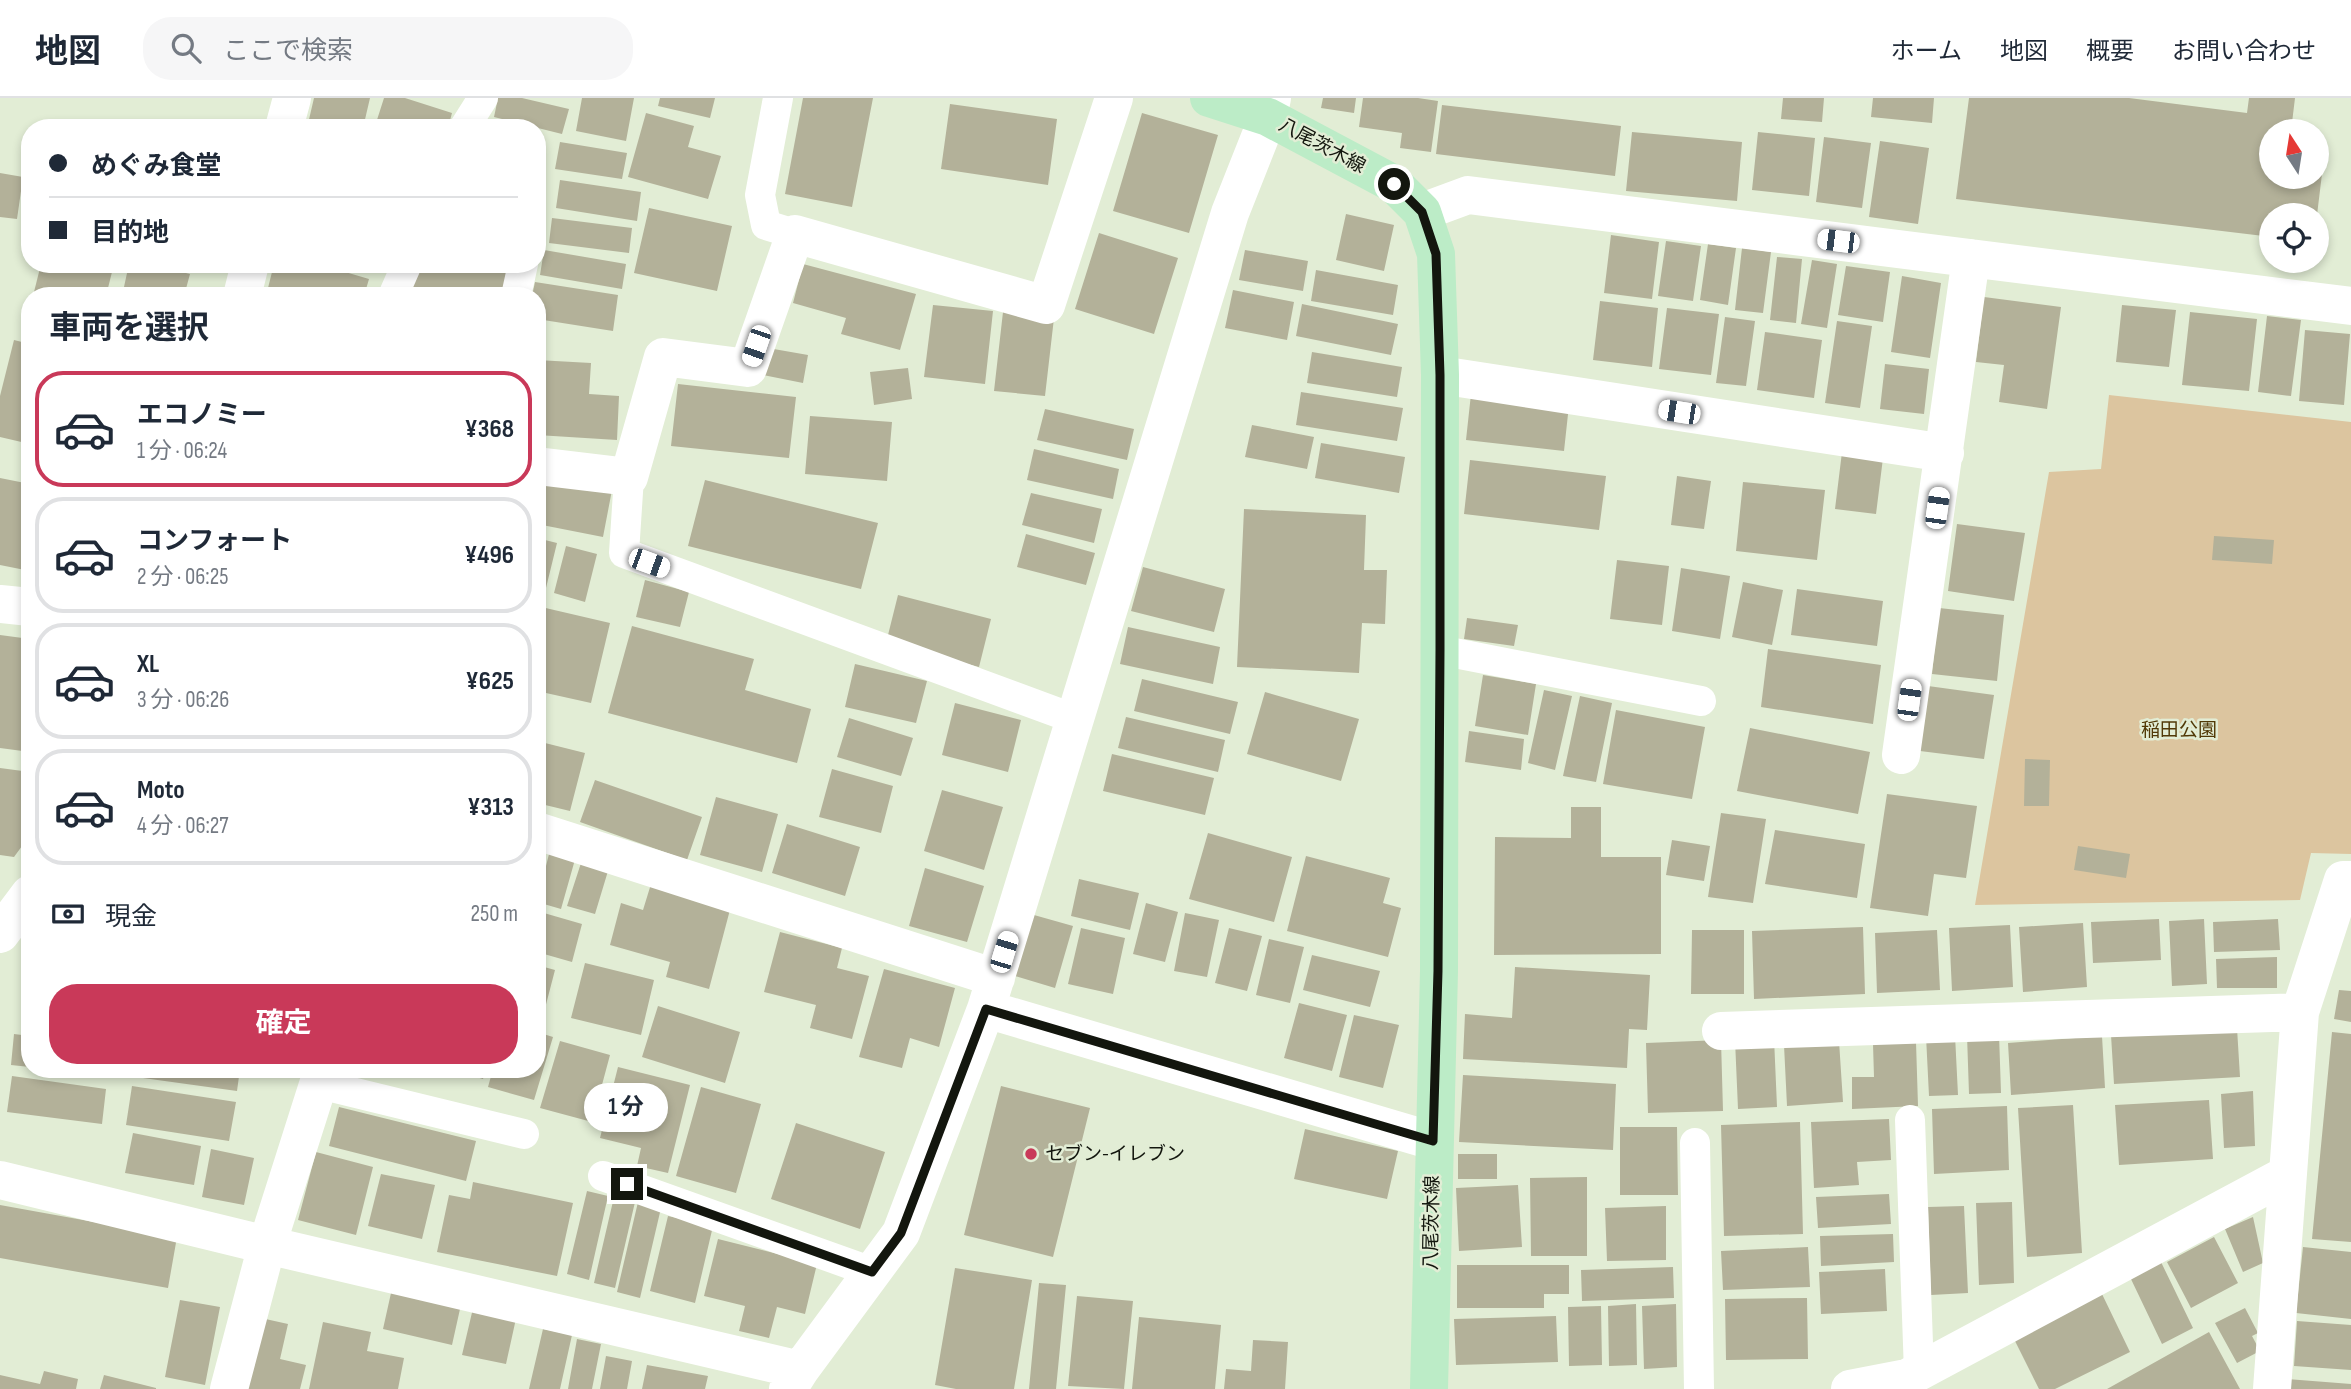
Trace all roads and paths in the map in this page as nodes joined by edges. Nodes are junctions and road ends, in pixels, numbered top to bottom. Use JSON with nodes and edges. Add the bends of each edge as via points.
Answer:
{"nodes":[{"id":1,"x":292,"y":98,"type":"edge"},
{"id":2,"x":483,"y":98,"type":"edge"},
{"id":3,"x":778,"y":98,"type":"edge"},
{"id":4,"x":1114,"y":98,"type":"edge"},
{"id":5,"x":1209,"y":98,"type":"edge"},
{"id":6,"x":1270,"y":108,"type":"edge"},
{"id":7,"x":286,"y":119,"type":"edge"},
{"id":8,"x":470,"y":119,"type":"edge"},
{"id":9,"x":1422,"y":212,"type":"junction"},
{"id":10,"x":795,"y":234,"type":"junction"},
{"id":11,"x":1970,"y":258,"type":"junction"},
{"id":12,"x":2351,"y":306,"type":"edge"},
{"id":13,"x":1440,"y":375,"type":"junction"},
{"id":14,"x":1945,"y":453,"type":"junction"},
{"id":15,"x":546,"y":467,"type":"edge"},
{"id":16,"x":629,"y":477,"type":"junction"},
{"id":17,"x":0,"y":604,"type":"edge"},
{"id":18,"x":21,"y":606,"type":"edge"},
{"id":19,"x":1440,"y":650,"type":"junction"},
{"id":20,"x":1701,"y":701,"type":"dead end"},
{"id":21,"x":1075,"y":719,"type":"junction"},
{"id":22,"x":1900,"y":755,"type":"dead end"},
{"id":23,"x":546,"y":834,"type":"edge"},
{"id":24,"x":2351,"y":880,"type":"edge"},
{"id":25,"x":21,"y":906,"type":"edge"},
{"id":26,"x":0,"y":934,"type":"edge"},
{"id":27,"x":991,"y":993,"type":"junction"},
{"id":28,"x":2300,"y":1012,"type":"junction"},
{"id":29,"x":1721,"y":1031,"type":"dead end"},
{"id":30,"x":320,"y":1078,"type":"edge"},
{"id":31,"x":328,"y":1078,"type":"edge"},
{"id":32,"x":1910,"y":1120,"type":"dead end"},
{"id":33,"x":524,"y":1134,"type":"dead end"},
{"id":34,"x":1433,"y":1141,"type":"junction"},
{"id":35,"x":1695,"y":1143,"type":"dead end"},
{"id":36,"x":2288,"y":1174,"type":"junction"},
{"id":37,"x":603,"y":1175,"type":"dead end"},
{"id":38,"x":0,"y":1180,"type":"edge"},
{"id":39,"x":267,"y":1245,"type":"junction"},
{"id":40,"x":872,"y":1272,"type":"junction"},
{"id":41,"x":1919,"y":1372,"type":"junction"},
{"id":42,"x":794,"y":1379,"type":"edge"},
{"id":43,"x":229,"y":1389,"type":"edge"},
{"id":44,"x":1429,"y":1389,"type":"edge"},
{"id":45,"x":1699,"y":1389,"type":"edge"},
{"id":46,"x":1850,"y":1389,"type":"edge"},
{"id":47,"x":2272,"y":1389,"type":"edge"}],
"edges":[{"from":1,"to":7,"type":"street"},
{"from":2,"to":8,"type":"lane"},
{"from":3,"to":10,"type":"lane","via":[[760,195],[766,225]]},
{"from":4,"to":10,"type":"street","via":[[1046,305]]},
{"from":5,"to":6,"type":"main road","name":"八尾茨木線"},
{"from":6,"to":9,"type":"main road","name":"八尾茨木線","via":[[1394,184]]},
{"from":6,"to":21,"type":"street","via":[[1230,213]]},
{"from":9,"to":11,"type":"street","via":[[1468,195]]},
{"from":9,"to":13,"type":"main road","name":"八尾茨木線","via":[[1436,254]]},
{"from":10,"to":16,"type":"street","via":[[748,368],[663,358]]},
{"from":11,"to":12,"type":"street"},
{"from":11,"to":14,"type":"street"},
{"from":13,"to":14,"type":"street"},
{"from":13,"to":19,"type":"main road","name":"八尾茨木線"},
{"from":14,"to":22,"type":"street"},
{"from":15,"to":16,"type":"street"},
{"from":16,"to":21,"type":"lane","via":[[624,553]]},
{"from":17,"to":18,"type":"street"},
{"from":19,"to":20,"type":"lane"},
{"from":19,"to":34,"type":"main road","name":"八尾茨木線"},
{"from":21,"to":27,"type":"street"},
{"from":23,"to":27,"type":"street"},
{"from":24,"to":28,"type":"street","via":[[2343,880]]},
{"from":25,"to":26,"type":"street"},
{"from":27,"to":34,"type":"street"},
{"from":27,"to":40,"type":"street","via":[[901,1233]]},
{"from":28,"to":29,"type":"street"},
{"from":28,"to":36,"type":"street"},
{"from":30,"to":39,"type":"street"},
{"from":31,"to":33,"type":"lane"},
{"from":32,"to":41,"type":"lane"},
{"from":34,"to":44,"type":"main road","name":"八尾茨木線"},
{"from":35,"to":45,"type":"lane"},
{"from":36,"to":41,"type":"street"},
{"from":36,"to":47,"type":"street"},
{"from":37,"to":40,"type":"lane"},
{"from":38,"to":39,"type":"street"},
{"from":39,"to":42,"type":"street"},
{"from":39,"to":43,"type":"street"},
{"from":40,"to":42,"type":"street"},
{"from":41,"to":46,"type":"street"}]}
